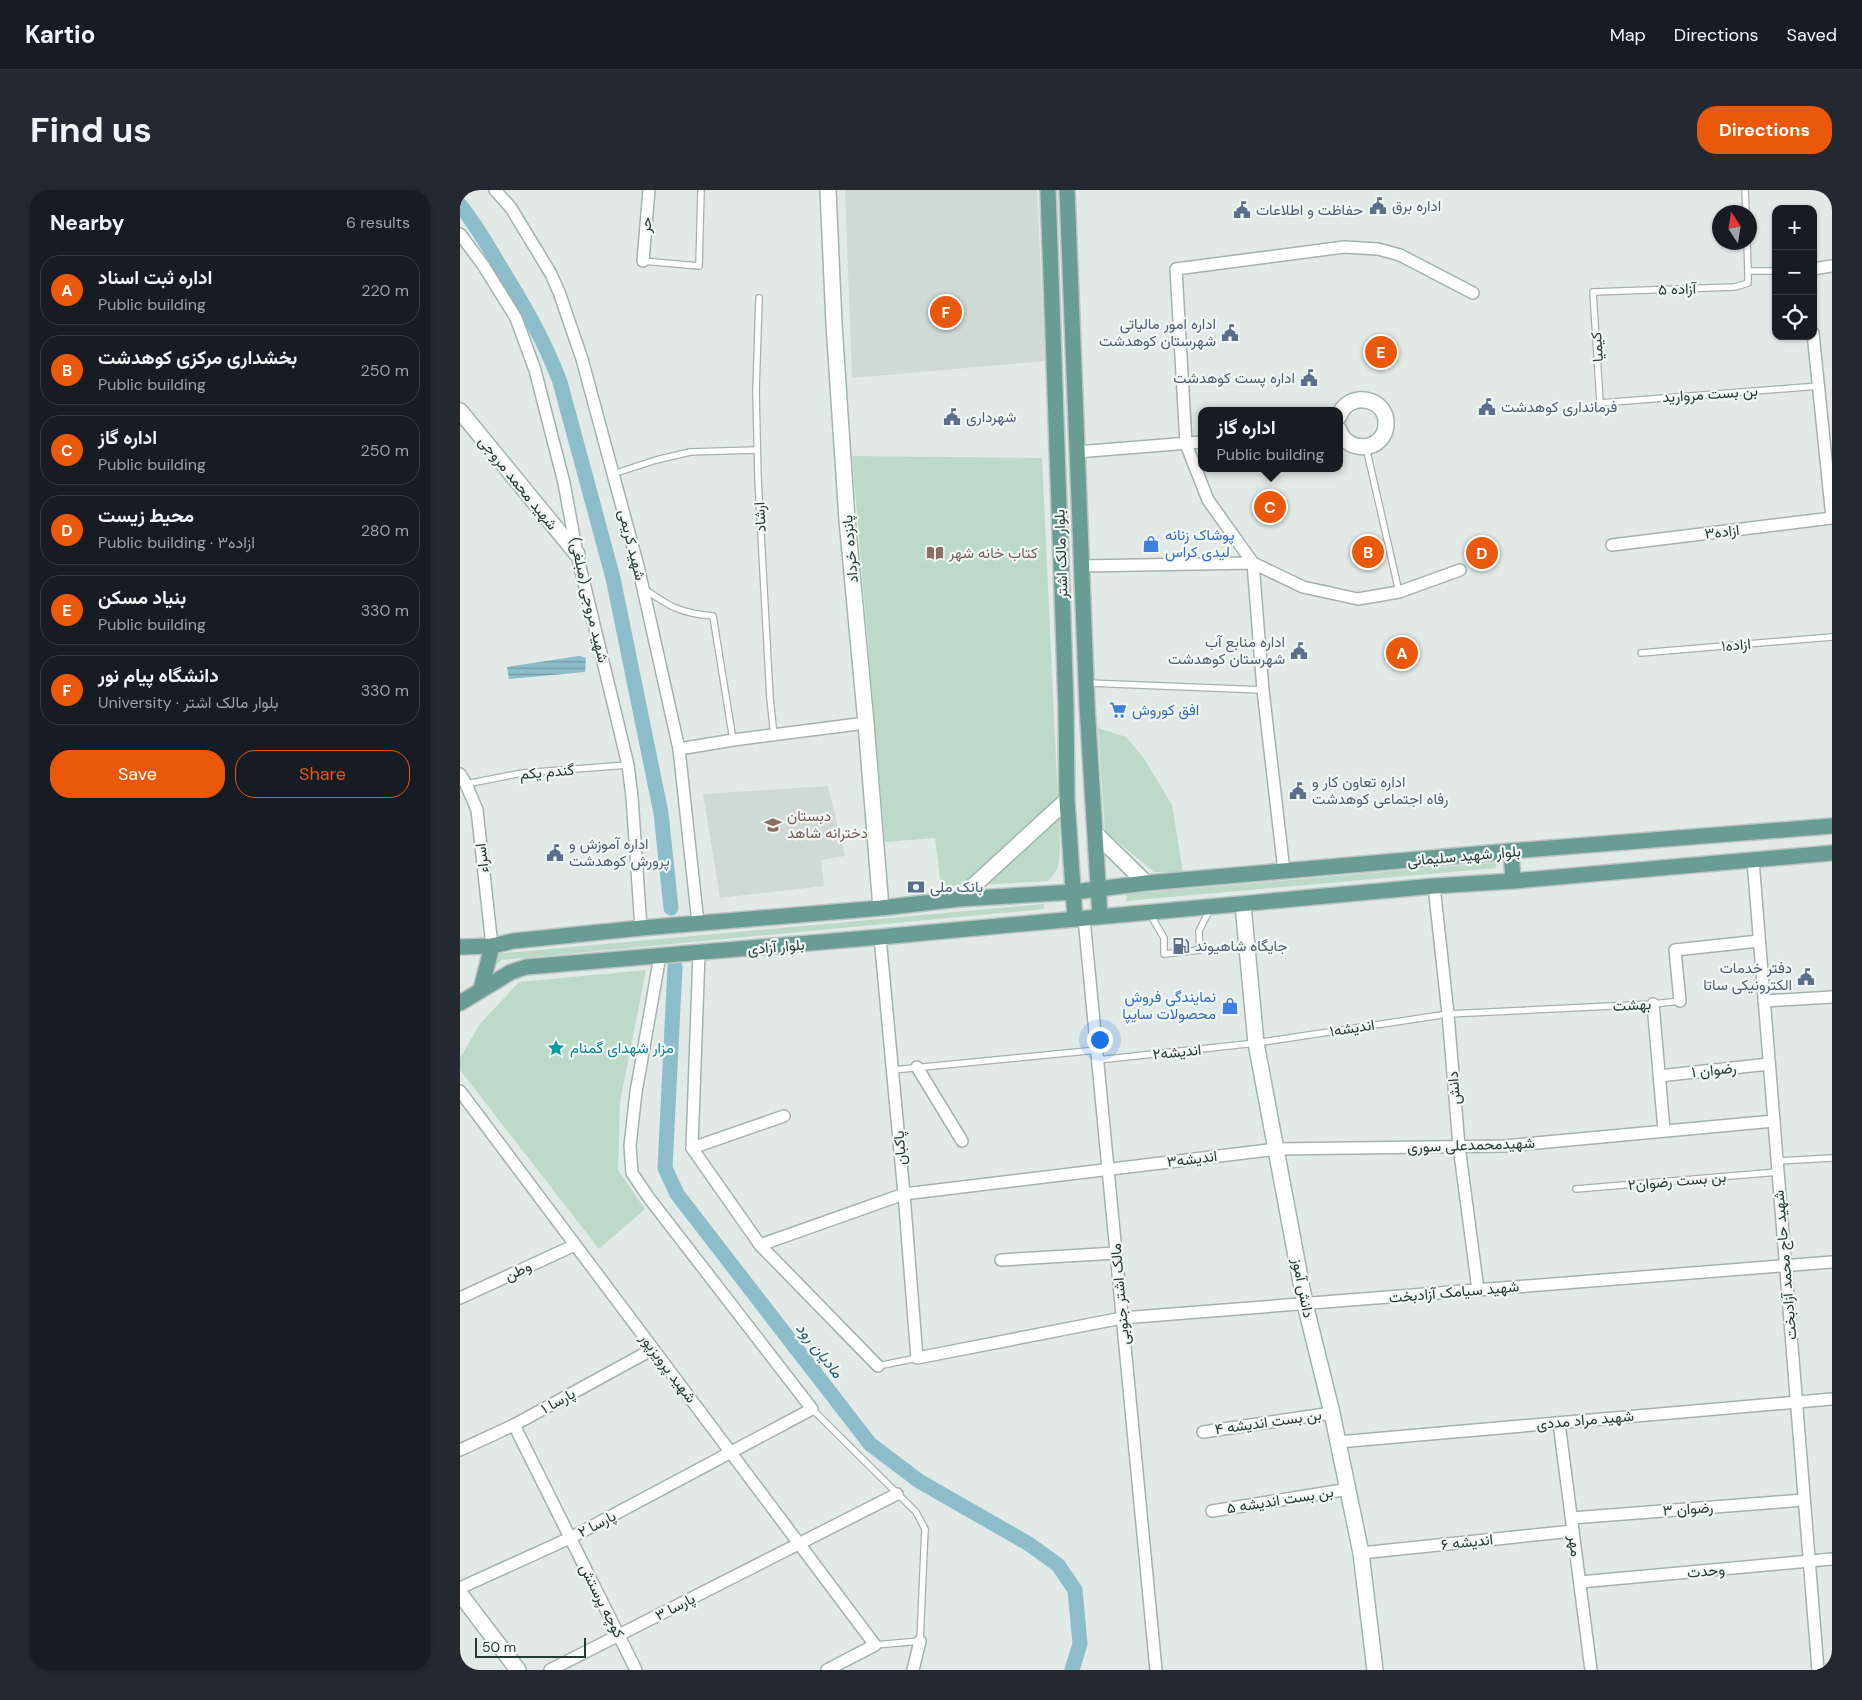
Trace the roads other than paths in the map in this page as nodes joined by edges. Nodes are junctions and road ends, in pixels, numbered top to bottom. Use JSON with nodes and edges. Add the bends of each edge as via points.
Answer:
{"nodes":[{"id":1,"x":495,"y":190,"type":"edge"},
{"id":2,"x":649,"y":190,"type":"edge"},
{"id":3,"x":701,"y":190,"type":"edge"},
{"id":4,"x":828,"y":190,"type":"edge"},
{"id":5,"x":1048,"y":190,"type":"edge"},
{"id":6,"x":1068,"y":190,"type":"edge"},
{"id":7,"x":1745,"y":190,"type":"edge"},
{"id":8,"x":1746,"y":205,"type":"edge"},
{"id":9,"x":460,"y":234,"type":"edge"},
{"id":10,"x":1747,"y":250,"type":"edge"},
{"id":11,"x":644,"y":261,"type":"joint"},
{"id":12,"x":1832,"y":266,"type":"edge"},
{"id":13,"x":1817,"y":268,"type":"edge"},
{"id":14,"x":1748,"y":271,"type":"junction"},
{"id":15,"x":1772,"y":271,"type":"edge"},
{"id":16,"x":1593,"y":292,"type":"joint"},
{"id":17,"x":1472,"y":294,"type":"dead end"},
{"id":18,"x":759,"y":298,"type":"dead end"},
{"id":19,"x":1814,"y":340,"type":"edge"},
{"id":20,"x":1819,"y":386,"type":"junction"},
{"id":21,"x":1600,"y":403,"type":"joint"},
{"id":22,"x":1343,"y":409,"type":"edge"},
{"id":23,"x":463,"y":419,"type":"edge"},
{"id":24,"x":1343,"y":437,"type":"edge"},
{"id":25,"x":1198,"y":442,"type":"edge"},
{"id":26,"x":1186,"y":444,"type":"junction"},
{"id":27,"x":1366,"y":447,"type":"junction"},
{"id":28,"x":757,"y":450,"type":"junction"},
{"id":29,"x":1077,"y":452,"type":"junction"},
{"id":30,"x":614,"y":474,"type":"junction"},
{"id":31,"x":1832,"y":518,"type":"edge"},
{"id":32,"x":1612,"y":545,"type":"dead end"},
{"id":33,"x":577,"y":554,"type":"junction"},
{"id":34,"x":1253,"y":563,"type":"junction"},
{"id":35,"x":1082,"y":566,"type":"junction"},
{"id":36,"x":1460,"y":570,"type":"dead end"},
{"id":37,"x":643,"y":587,"type":"junction"},
{"id":38,"x":1399,"y":592,"type":"junction"},
{"id":39,"x":1832,"y":637,"type":"edge"},
{"id":40,"x":1641,"y":653,"type":"dead end"},
{"id":41,"x":1086,"y":682,"type":"junction"},
{"id":42,"x":1263,"y":690,"type":"junction"},
{"id":43,"x":1066,"y":706,"type":"junction"},
{"id":44,"x":1087,"y":706,"type":"junction"},
{"id":45,"x":866,"y":723,"type":"junction"},
{"id":46,"x":774,"y":736,"type":"junction"},
{"id":47,"x":733,"y":740,"type":"junction"},
{"id":48,"x":679,"y":749,"type":"junction"},
{"id":49,"x":628,"y":765,"type":"junction"},
{"id":50,"x":463,"y":779,"type":"edge"},
{"id":51,"x":1067,"y":800,"type":"junction"},
{"id":52,"x":1832,"y":826,"type":"edge"},
{"id":53,"x":1094,"y":832,"type":"junction"},
{"id":54,"x":1511,"y":852,"type":"junction"},
{"id":55,"x":1832,"y":853,"type":"edge"},
{"id":56,"x":1753,"y":860,"type":"junction"},
{"id":57,"x":1284,"y":871,"type":"junction"},
{"id":58,"x":1513,"y":881,"type":"junction"},
{"id":59,"x":1146,"y":884,"type":"junction"},
{"id":60,"x":1434,"y":886,"type":"junction"},
{"id":61,"x":1097,"y":889,"type":"junction"},
{"id":62,"x":1074,"y":892,"type":"junction"},
{"id":63,"x":959,"y":900,"type":"junction"},
{"id":64,"x":1244,"y":904,"type":"junction"},
{"id":65,"x":1211,"y":907,"type":"junction"},
{"id":66,"x":881,"y":908,"type":"junction"},
{"id":67,"x":1148,"y":912,"type":"junction"},
{"id":68,"x":1100,"y":916,"type":"junction"},
{"id":69,"x":1080,"y":918,"type":"junction"},
{"id":70,"x":698,"y":923,"type":"junction"},
{"id":71,"x":641,"y":928,"type":"junction"},
{"id":72,"x":880,"y":937,"type":"junction"},
{"id":73,"x":1759,"y":941,"type":"junction"},
{"id":74,"x":492,"y":946,"type":"junction"},
{"id":75,"x":460,"y":947,"type":"edge"},
{"id":76,"x":699,"y":953,"type":"junction"},
{"id":77,"x":660,"y":956,"type":"junction"},
{"id":78,"x":481,"y":989,"type":"junction"},
{"id":79,"x":1832,"y":997,"type":"edge"},
{"id":80,"x":1680,"y":1001,"type":"joint"},
{"id":81,"x":1764,"y":1001,"type":"junction"},
{"id":82,"x":460,"y":1003,"type":"edge"},
{"id":83,"x":1653,"y":1004,"type":"junction"},
{"id":84,"x":1448,"y":1014,"type":"junction"},
{"id":85,"x":1256,"y":1043,"type":"junction"},
{"id":86,"x":1097,"y":1055,"type":"junction"},
{"id":87,"x":1769,"y":1064,"type":"junction"},
{"id":88,"x":917,"y":1067,"type":"junction"},
{"id":89,"x":893,"y":1070,"type":"junction"},
{"id":90,"x":1659,"y":1076,"type":"junction"},
{"id":91,"x":460,"y":1091,"type":"edge"},
{"id":92,"x":784,"y":1116,"type":"dead end"},
{"id":93,"x":1774,"y":1121,"type":"junction"},
{"id":94,"x":1664,"y":1130,"type":"junction"},
{"id":95,"x":962,"y":1141,"type":"dead end"},
{"id":96,"x":1459,"y":1146,"type":"junction"},
{"id":97,"x":692,"y":1148,"type":"junction"},
{"id":98,"x":1277,"y":1149,"type":"junction"},
{"id":99,"x":1832,"y":1158,"type":"edge"},
{"id":100,"x":1778,"y":1167,"type":"junction"},
{"id":101,"x":1108,"y":1170,"type":"junction"},
{"id":102,"x":1576,"y":1189,"type":"dead end"},
{"id":103,"x":904,"y":1194,"type":"junction"},
{"id":104,"x":575,"y":1245,"type":"junction"},
{"id":105,"x":760,"y":1245,"type":"junction"},
{"id":106,"x":1116,"y":1253,"type":"junction"},
{"id":107,"x":1002,"y":1260,"type":"dead end"},
{"id":108,"x":1832,"y":1262,"type":"edge"},
{"id":109,"x":1786,"y":1266,"type":"junction"},
{"id":110,"x":1478,"y":1290,"type":"junction"},
{"id":111,"x":460,"y":1298,"type":"edge"},
{"id":112,"x":1305,"y":1304,"type":"junction"},
{"id":113,"x":1122,"y":1318,"type":"junction"},
{"id":114,"x":654,"y":1349,"type":"junction"},
{"id":115,"x":917,"y":1358,"type":"junction"},
{"id":116,"x":878,"y":1366,"type":"joint"},
{"id":117,"x":1832,"y":1399,"type":"edge"},
{"id":118,"x":1796,"y":1402,"type":"junction"},
{"id":119,"x":812,"y":1409,"type":"junction"},
{"id":120,"x":1332,"y":1413,"type":"junction"},
{"id":121,"x":1560,"y":1423,"type":"junction"},
{"id":122,"x":514,"y":1425,"type":"junction"},
{"id":123,"x":1203,"y":1432,"type":"dead end"},
{"id":124,"x":1338,"y":1442,"type":"junction"},
{"id":125,"x":461,"y":1448,"type":"edge"},
{"id":126,"x":731,"y":1452,"type":"junction"},
{"id":127,"x":1349,"y":1489,"type":"junction"},
{"id":128,"x":897,"y":1494,"type":"junction"},
{"id":129,"x":1804,"y":1500,"type":"junction"},
{"id":130,"x":1212,"y":1511,"type":"dead end"},
{"id":131,"x":1572,"y":1518,"type":"junction"},
{"id":132,"x":1573,"y":1531,"type":"junction"},
{"id":133,"x":570,"y":1538,"type":"junction"},
{"id":134,"x":799,"y":1544,"type":"junction"},
{"id":135,"x":1361,"y":1553,"type":"junction"},
{"id":136,"x":1832,"y":1559,"type":"edge"},
{"id":137,"x":1809,"y":1561,"type":"junction"},
{"id":138,"x":1580,"y":1582,"type":"junction"},
{"id":139,"x":460,"y":1588,"type":"edge"},
{"id":140,"x":460,"y":1594,"type":"edge"},
{"id":141,"x":619,"y":1635,"type":"junction"},
{"id":142,"x":920,"y":1641,"type":"junction"},
{"id":143,"x":875,"y":1645,"type":"junction"},
{"id":144,"x":518,"y":1670,"type":"edge"},
{"id":145,"x":550,"y":1670,"type":"edge"},
{"id":146,"x":636,"y":1670,"type":"edge"},
{"id":147,"x":827,"y":1670,"type":"edge"},
{"id":148,"x":913,"y":1670,"type":"edge"},
{"id":149,"x":1156,"y":1670,"type":"edge"},
{"id":150,"x":1375,"y":1670,"type":"edge"},
{"id":151,"x":1591,"y":1670,"type":"edge"},
{"id":152,"x":1818,"y":1670,"type":"edge"}],
"edges":[{"from":1,"to":30,"type":"street","name":"شهید کریمی","via":[[511,208],[559,292],[582,358]]},
{"from":2,"to":11,"type":"street","name":"حر"},
{"from":3,"to":11,"type":"lane","via":[[699,266]]},
{"from":4,"to":45,"type":"street","name":"پانزده خرداد","via":[[847,520]]},
{"from":5,"to":43,"type":"main road","name":"بلوار مالک اشتر"},
{"from":6,"to":29,"type":"main road","name":"بلوار مالک اشتر"},
{"from":7,"to":8,"type":"lane"},
{"from":9,"to":33,"type":"street","name":"شهید مروجی (مبلغی)","via":[[516,318],[532,361],[564,483]]},
{"from":10,"to":14,"type":"lane"},
{"from":12,"to":13,"type":"street"},
{"from":14,"to":15,"type":"lane"},
{"from":14,"to":16,"type":"lane","name":"آزاده ۵","via":[[1748,283],[1734,287]]},
{"from":16,"to":21,"type":"lane","name":"کیمیا"},
{"from":17,"to":26,"type":"street","via":[[1400,255],[1378,249],[1344,247],[1176,269]]},
{"from":18,"to":28,"type":"lane","name":"ارشاد"},
{"from":19,"to":20,"type":"street"},
{"from":20,"to":21,"type":"lane","name":"بن بست مروارید"},
{"from":20,"to":31,"type":"street"},
{"from":22,"to":27,"type":"street","via":[[1364,399],[1383,411],[1386,426],[1379,440]]},
{"from":23,"to":33,"type":"street","name":"شهید محمد مروجی"},
{"from":24,"to":27,"type":"street","via":[[1351,445]]},
{"from":25,"to":26,"type":"street"},
{"from":26,"to":29,"type":"street"},
{"from":26,"to":34,"type":"street","via":[[1208,500]]},
{"from":27,"to":38,"type":"lane"},
{"from":28,"to":30,"type":"lane","via":[[690,452]]},
{"from":28,"to":46,"type":"lane","name":"ارشاد"},
{"from":29,"to":35,"type":"main road","name":"بلوار مالک اشتر"},
{"from":30,"to":37,"type":"street","name":"شهید کریمی"},
{"from":31,"to":32,"type":"street","name":"ازاده۳"},
{"from":33,"to":49,"type":"street","name":"شهید مروجی (مبلغی)"},
{"from":34,"to":35,"type":"street"},
{"from":34,"to":38,"type":"street","via":[[1303,587],[1358,599]]},
{"from":34,"to":42,"type":"street"},
{"from":35,"to":41,"type":"main road","name":"بلوار مالک اشتر"},
{"from":36,"to":38,"type":"street"},
{"from":37,"to":47,"type":"lane","via":[[667,604],[690,614],[714,616]]},
{"from":37,"to":48,"type":"street","name":"شهید کریمی"},
{"from":39,"to":40,"type":"lane","name":"ازاده۱"},
{"from":41,"to":42,"type":"lane"},
{"from":41,"to":44,"type":"main road","name":"بلوار مالک اشتر"},
{"from":42,"to":57,"type":"street"},
{"from":43,"to":44,"type":"main road"},
{"from":43,"to":51,"type":"main road","name":"بلوار مالک اشتر"},
{"from":44,"to":53,"type":"main road","name":"بلوار مالک اشتر"},
{"from":45,"to":46,"type":"street"},
{"from":45,"to":66,"type":"street","name":"پانزده خرداد"},
{"from":46,"to":47,"type":"street"},
{"from":47,"to":48,"type":"street"},
{"from":48,"to":70,"type":"street","name":"شهید کریمی"},
{"from":49,"to":50,"type":"lane","name":"گندم یکم"},
{"from":49,"to":71,"type":"street","name":"شهید مروجی (مبلغی)"},
{"from":50,"to":74,"type":"street","name":"اسراء","via":[[477,810]]},
{"from":51,"to":62,"type":"main road","name":"بلوار مالک اشتر"},
{"from":51,"to":63,"type":"street"},
{"from":52,"to":54,"type":"main road","name":"بلوار شهید سلیمانی"},
{"from":53,"to":59,"type":"street"},
{"from":53,"to":61,"type":"main road","name":"بلوار مالک اشتر"},
{"from":54,"to":57,"type":"main road","name":"بلوار شهید سلیمانی"},
{"from":54,"to":58,"type":"main road"},
{"from":55,"to":56,"type":"main road","name":"بلوار شهید سلیمانی"},
{"from":56,"to":58,"type":"main road","name":"بلوار شهید سلیمانی"},
{"from":56,"to":73,"type":"street","name":"شهید حاج محمد آزادبخت"},
{"from":57,"to":59,"type":"main road","name":"بلوار شهید سلیمانی"},
{"from":58,"to":60,"type":"main road","name":"بلوار شهید سلیمانی"},
{"from":59,"to":61,"type":"main road","name":"بلوار شهید سلیمانی"},
{"from":60,"to":64,"type":"main road","name":"بلوار شهید سلیمانی"},
{"from":60,"to":84,"type":"street","name":"دانش"},
{"from":61,"to":62,"type":"main road","name":"بلوار آزادی"},
{"from":61,"to":68,"type":"main road","name":"بلوار مالک اشتر"},
{"from":62,"to":63,"type":"main road","name":"بلوار آزادی"},
{"from":62,"to":69,"type":"main road","name":"بلوار مالک اشتر"},
{"from":63,"to":66,"type":"main road","name":"بلوار آزادی"},
{"from":64,"to":65,"type":"main road","name":"بلوار شهید سلیمانی"},
{"from":64,"to":85,"type":"street","name":"دانش آموز"},
{"from":65,"to":67,"type":"main road","name":"بلوار شهید سلیمانی"},
{"from":65,"to":67,"type":"lane","via":[[1199,931],[1200,950],[1164,954],[1164,938]]},
{"from":66,"to":70,"type":"main road","name":"بلوار آزادی"},
{"from":67,"to":68,"type":"main road","name":"بلوار شهید سلیمانی"},
{"from":68,"to":69,"type":"main road","name":"بلوار آزادی"},
{"from":69,"to":72,"type":"main road","name":"بلوار آزادی"},
{"from":69,"to":86,"type":"street","name":"مالک اشتر جنوبی"},
{"from":70,"to":71,"type":"main road","name":"بلوار آزادی"},
{"from":71,"to":74,"type":"main road","name":"بلوار آزادی"},
{"from":72,"to":76,"type":"main road","name":"بلوار آزادی"},
{"from":72,"to":89,"type":"street","name":"پاکبان"},
{"from":73,"to":80,"type":"street","name":"بهشت","via":[[1676,950]]},
{"from":73,"to":81,"type":"street","name":"شهید حاج محمد آزادبخت"},
{"from":74,"to":75,"type":"main road","name":"بلوار آزادی"},
{"from":74,"to":78,"type":"main road"},
{"from":76,"to":77,"type":"main road","name":"بلوار آزادی"},
{"from":76,"to":97,"type":"street"},
{"from":77,"to":78,"type":"main road","name":"بلوار آزادی","via":[[519,969]]},
{"from":77,"to":119,"type":"street","via":[[636,1092],[630,1146],[632,1173]]},
{"from":78,"to":82,"type":"main road","name":"بلوار آزادی"},
{"from":79,"to":81,"type":"street"},
{"from":80,"to":83,"type":"lane","name":"بهشت"},
{"from":81,"to":87,"type":"street","name":"شهید حاج محمد آزادبخت"},
{"from":83,"to":84,"type":"lane","name":"بهشت"},
{"from":83,"to":90,"type":"street"},
{"from":84,"to":85,"type":"lane","name":"اندیشه۱"},
{"from":84,"to":96,"type":"street","name":"دانش"},
{"from":85,"to":86,"type":"lane","name":"اندیشه۲"},
{"from":85,"to":98,"type":"street","name":"دانش آموز"},
{"from":86,"to":88,"type":"lane","name":"اندیشه۲"},
{"from":86,"to":101,"type":"street","name":"مالک اشتر جنوبی"},
{"from":87,"to":90,"type":"street","name":"رضوان ۱"},
{"from":87,"to":93,"type":"street","name":"شهید حاج محمد آزادبخت"},
{"from":88,"to":89,"type":"lane","name":"اندیشه۲"},
{"from":88,"to":95,"type":"street"},
{"from":89,"to":103,"type":"street","name":"پاکبان"},
{"from":90,"to":94,"type":"street"},
{"from":91,"to":104,"type":"street","name":"شهید پرویزپور"},
{"from":92,"to":97,"type":"street"},
{"from":93,"to":94,"type":"street","name":"شهیدمحمدعلی سوری"},
{"from":93,"to":100,"type":"street","name":"شهید حاج محمد آزادبخت"},
{"from":94,"to":96,"type":"street","name":"شهیدمحمدعلی سوری","via":[[1504,1146]]},
{"from":96,"to":98,"type":"street","name":"شهیدمحمدعلی سوری"},
{"from":96,"to":110,"type":"street","name":"دانش"},
{"from":97,"to":105,"type":"street"},
{"from":98,"to":101,"type":"street","name":"اندیشه۳"},
{"from":98,"to":112,"type":"street","name":"دانش آموز"},
{"from":99,"to":100,"type":"lane","name":"بن بست رضوان۲"},
{"from":100,"to":102,"type":"lane","name":"بن بست رضوان۲"},
{"from":100,"to":109,"type":"street","name":"شهید حاج محمد آزادبخت"},
{"from":101,"to":103,"type":"street","name":"اندیشه۳"},
{"from":101,"to":106,"type":"street","name":"مالک اشتر جنوبی"},
{"from":103,"to":105,"type":"street","name":"اندیشه۳"},
{"from":103,"to":115,"type":"street","name":"پاکبان"},
{"from":104,"to":111,"type":"street","name":"وطن"},
{"from":104,"to":114,"type":"street","name":"شهید پرویزپور"},
{"from":105,"to":116,"type":"street"},
{"from":106,"to":107,"type":"street"},
{"from":106,"to":113,"type":"street","name":"مالک اشتر جنوبی"},
{"from":108,"to":109,"type":"street","name":"شهید سیامک آزادبخت"},
{"from":109,"to":110,"type":"street","name":"شهید سیامک آزادبخت"},
{"from":109,"to":118,"type":"street","name":"شهید حاج محمد آزادبخت"},
{"from":110,"to":112,"type":"street","name":"شهید سیامک آزادبخت"},
{"from":112,"to":113,"type":"street","name":"شهید سیامک آزادبخت"},
{"from":112,"to":120,"type":"street","name":"دانش آموز"},
{"from":113,"to":115,"type":"street","name":"شهید سیامک آزادبخت"},
{"from":113,"to":149,"type":"street","name":"مالک اشتر جنوبی"},
{"from":114,"to":122,"type":"street","name":"پارسا ۱"},
{"from":114,"to":126,"type":"street","name":"شهید پرویزپور"},
{"from":115,"to":116,"type":"lane"},
{"from":117,"to":118,"type":"street","name":"شهید مراد مددی"},
{"from":118,"to":121,"type":"street","name":"شهید مراد مددی"},
{"from":118,"to":129,"type":"street","name":"شهید حاج محمد آزادبخت"},
{"from":119,"to":126,"type":"street","name":"پارسا ۲"},
{"from":119,"to":128,"type":"lane"},
{"from":120,"to":123,"type":"street","name":"بن بست اندیشه ۴"},
{"from":120,"to":124,"type":"street","name":"دانش آموز"},
{"from":121,"to":124,"type":"street","name":"شهید مراد مددی"},
{"from":121,"to":131,"type":"street","name":"مهر"},
{"from":122,"to":125,"type":"street","name":"پارسا ۱"},
{"from":122,"to":133,"type":"street","name":"کوچه پرستش"},
{"from":124,"to":127,"type":"street","name":"دانش آموز"},
{"from":126,"to":133,"type":"street","name":"پارسا ۲"},
{"from":126,"to":134,"type":"street","name":"شهید پرویزپور"},
{"from":127,"to":130,"type":"street","name":"بن بست اندیشه ۵"},
{"from":127,"to":135,"type":"street","name":"دانش آموز"},
{"from":128,"to":134,"type":"street","name":"پارسا ۳"},
{"from":128,"to":142,"type":"lane","via":[[916,1512],[925,1529]]},
{"from":129,"to":131,"type":"street","name":"رضوان ۳"},
{"from":129,"to":137,"type":"street","name":"شهید حاج محمد آزادبخت"},
{"from":131,"to":132,"type":"street","name":"مهر"},
{"from":132,"to":135,"type":"street","name":"اندیشه ۶"},
{"from":132,"to":138,"type":"street","name":"مهر"},
{"from":133,"to":139,"type":"street","name":"پارسا ۲"},
{"from":133,"to":141,"type":"street","name":"کوچه پرستش"},
{"from":134,"to":141,"type":"street","name":"پارسا ۳"},
{"from":134,"to":143,"type":"street","name":"شهید پرویزپور"},
{"from":135,"to":150,"type":"street","name":"دانش آموز"},
{"from":136,"to":137,"type":"street","name":"وحدت"},
{"from":137,"to":138,"type":"street","name":"وحدت"},
{"from":137,"to":152,"type":"street","name":"شهید حاج محمد آزادبخت"},
{"from":138,"to":151,"type":"street","name":"مهر"},
{"from":140,"to":144,"type":"street"},
{"from":141,"to":145,"type":"street","name":"پارسا ۳"},
{"from":141,"to":146,"type":"street","name":"کوچه پرستش"},
{"from":142,"to":143,"type":"lane"},
{"from":142,"to":148,"type":"street"},
{"from":143,"to":147,"type":"street"}]}
